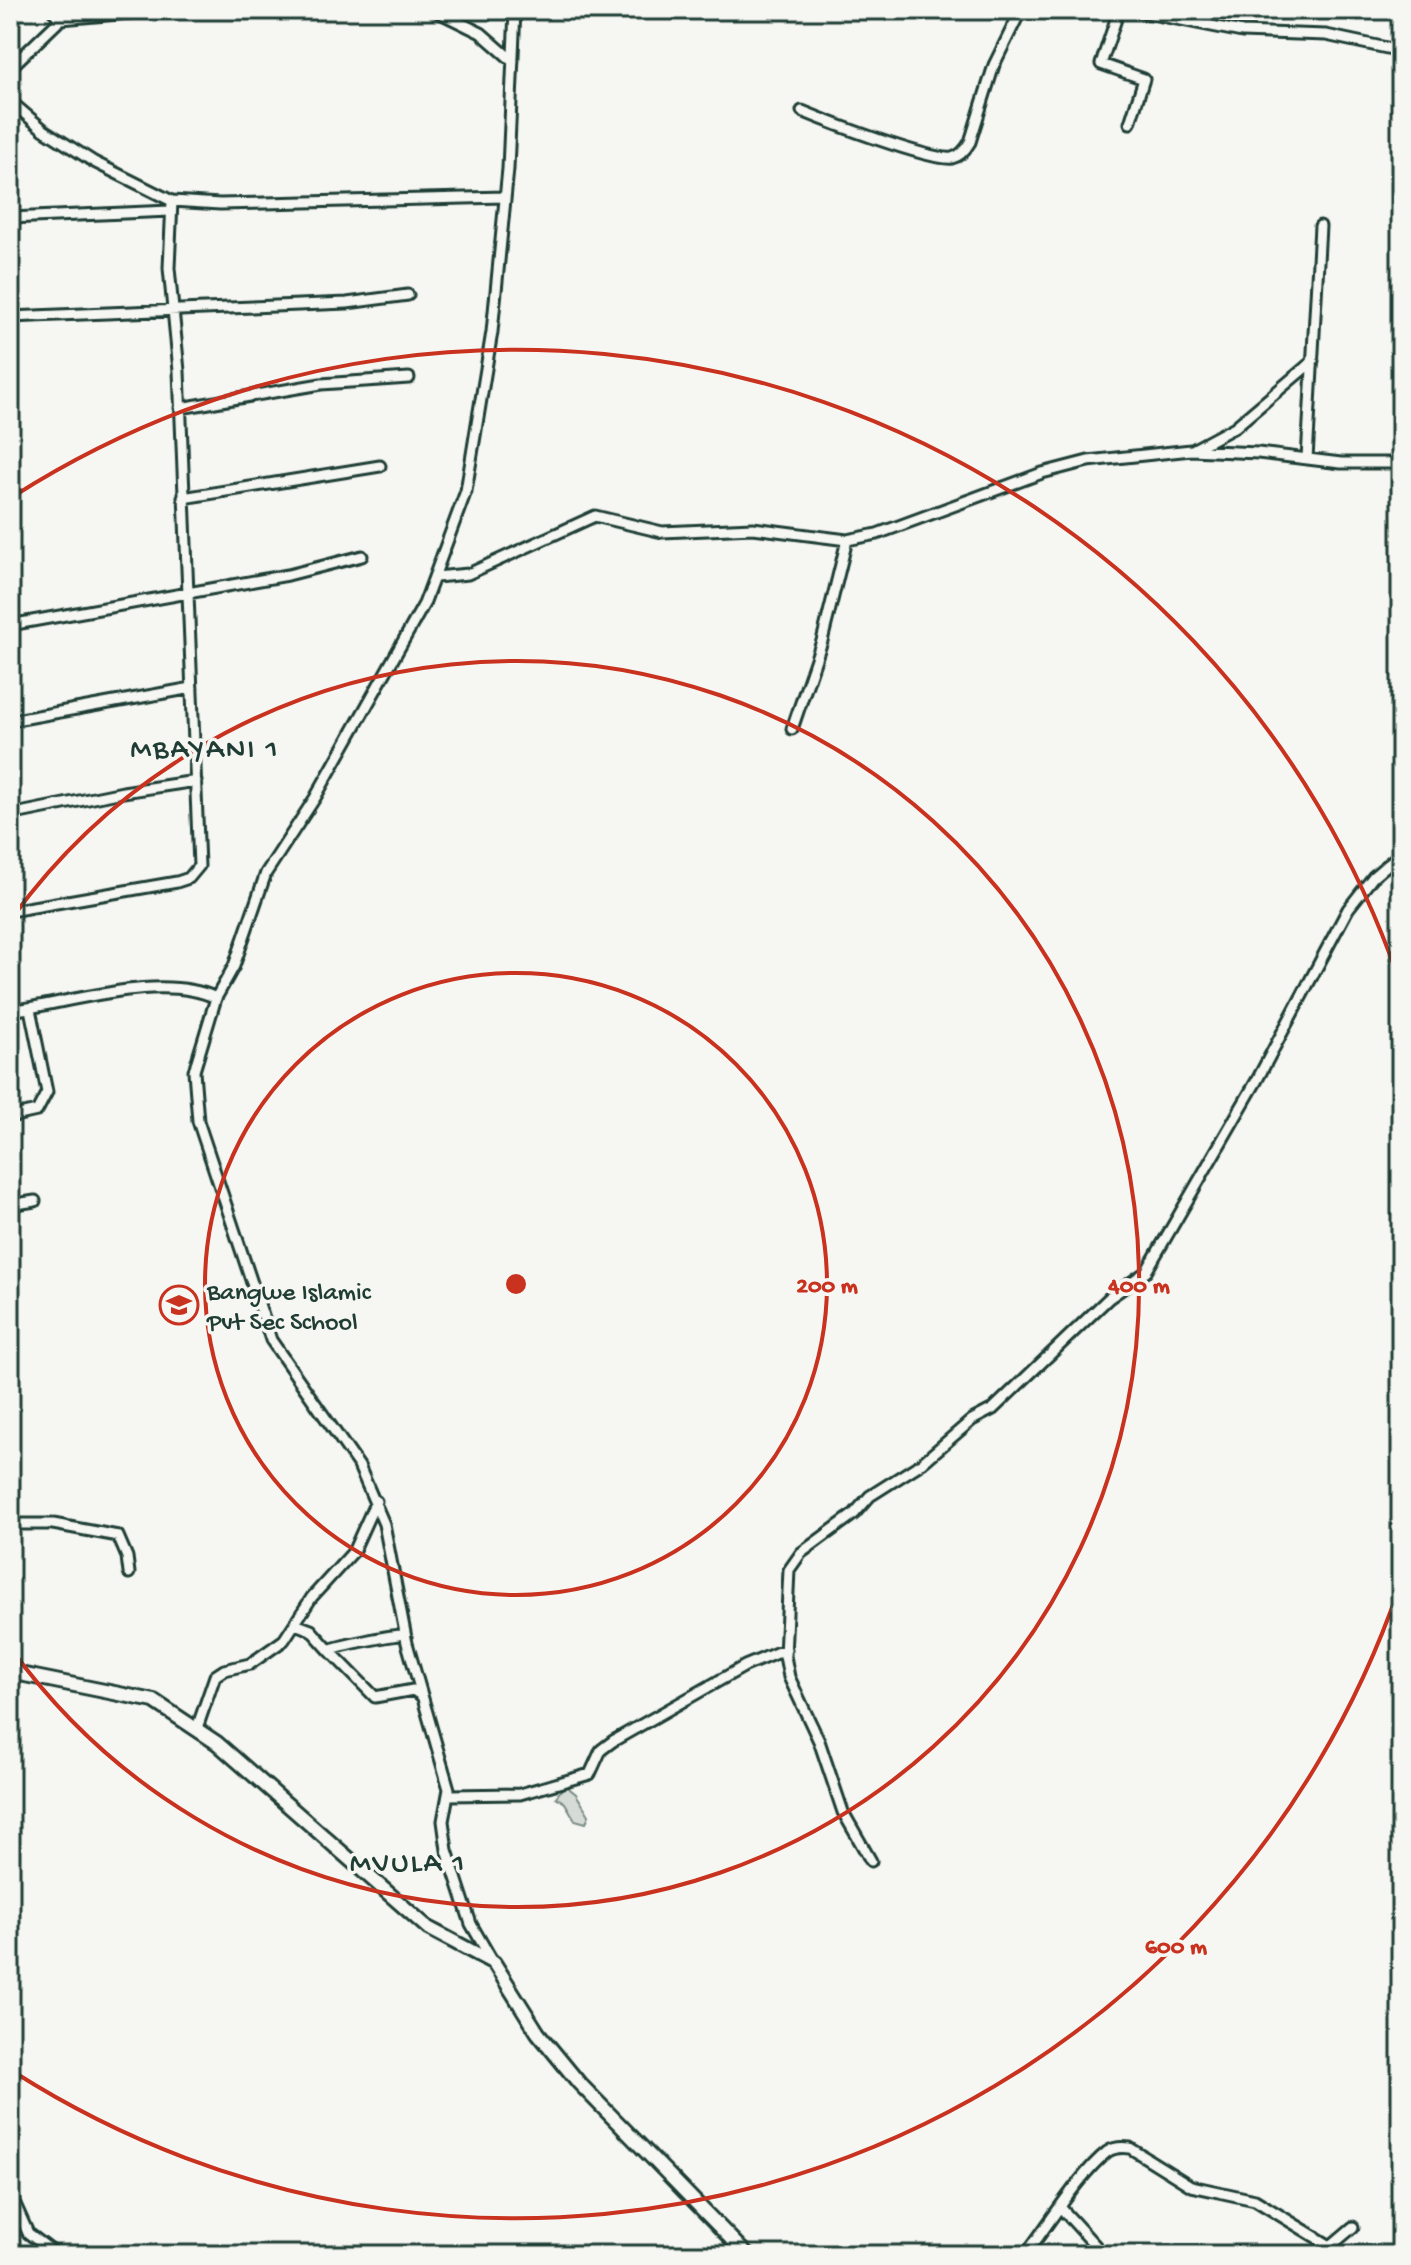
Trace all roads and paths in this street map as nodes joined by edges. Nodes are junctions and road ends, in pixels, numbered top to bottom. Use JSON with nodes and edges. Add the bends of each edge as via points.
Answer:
{"nodes":[{"id":1,"x":52,"y":10,"type":"edge"},
{"id":2,"x":224,"y":10,"type":"edge"},
{"id":3,"x":434,"y":10,"type":"edge"},
{"id":4,"x":515,"y":10,"type":"edge"},
{"id":5,"x":1021,"y":10,"type":"edge"},
{"id":6,"x":1119,"y":10,"type":"edge"},
{"id":7,"x":1131,"y":10,"type":"edge"},
{"id":8,"x":61,"y":19,"type":"junction"},
{"id":9,"x":1401,"y":51,"type":"edge"},
{"id":10,"x":513,"y":61,"type":"junction"},
{"id":11,"x":10,"y":68,"type":"edge"},
{"id":12,"x":10,"y":101,"type":"edge"},
{"id":13,"x":802,"y":111,"type":"dead end"},
{"id":14,"x":1130,"y":123,"type":"dead end"},
{"id":15,"x":505,"y":197,"type":"junction"},
{"id":16,"x":171,"y":206,"type":"junction"},
{"id":17,"x":10,"y":218,"type":"edge"},
{"id":18,"x":1320,"y":226,"type":"dead end"},
{"id":19,"x":408,"y":295,"type":"dead end"},
{"id":20,"x":173,"y":310,"type":"junction"},
{"id":21,"x":10,"y":317,"type":"edge"},
{"id":22,"x":1313,"y":361,"type":"junction"},
{"id":23,"x":409,"y":378,"type":"dead end"},
{"id":24,"x":180,"y":408,"type":"junction"},
{"id":25,"x":1191,"y":450,"type":"junction"},
{"id":26,"x":1307,"y":459,"type":"junction"},
{"id":27,"x":1401,"y":463,"type":"edge"},
{"id":28,"x":380,"y":466,"type":"dead end"},
{"id":29,"x":183,"y":498,"type":"junction"},
{"id":30,"x":847,"y":540,"type":"junction"},
{"id":31,"x":362,"y":556,"type":"dead end"},
{"id":32,"x":436,"y":577,"type":"junction"},
{"id":33,"x":188,"y":590,"type":"junction"},
{"id":34,"x":10,"y":625,"type":"edge"},
{"id":35,"x":192,"y":688,"type":"junction"},
{"id":36,"x":10,"y":721,"type":"edge"},
{"id":37,"x":792,"y":729,"type":"dead end"},
{"id":38,"x":196,"y":781,"type":"junction"},
{"id":39,"x":10,"y":815,"type":"edge"},
{"id":40,"x":1401,"y":853,"type":"edge"},
{"id":41,"x":10,"y":911,"type":"edge"},
{"id":42,"x":216,"y":998,"type":"junction"},
{"id":43,"x":30,"y":1009,"type":"junction"},
{"id":44,"x":10,"y":1011,"type":"edge"},
{"id":45,"x":10,"y":1117,"type":"edge"},
{"id":46,"x":35,"y":1201,"type":"dead end"},
{"id":47,"x":10,"y":1205,"type":"edge"},
{"id":48,"x":376,"y":1501,"type":"junction"},
{"id":49,"x":10,"y":1524,"type":"edge"},
{"id":50,"x":129,"y":1573,"type":"dead end"},
{"id":51,"x":295,"y":1624,"type":"junction"},
{"id":52,"x":405,"y":1635,"type":"junction"},
{"id":53,"x":786,"y":1649,"type":"junction"},
{"id":54,"x":329,"y":1650,"type":"junction"},
{"id":55,"x":10,"y":1672,"type":"edge"},
{"id":56,"x":422,"y":1696,"type":"junction"},
{"id":57,"x":197,"y":1728,"type":"junction"},
{"id":58,"x":449,"y":1795,"type":"junction"},
{"id":59,"x":871,"y":1861,"type":"dead end"},
{"id":60,"x":494,"y":1963,"type":"junction"},
{"id":61,"x":10,"y":2193,"type":"edge"},
{"id":62,"x":1061,"y":2208,"type":"junction"},
{"id":63,"x":1353,"y":2227,"type":"dead end"},
{"id":64,"x":1330,"y":2246,"type":"junction"},
{"id":65,"x":741,"y":2253,"type":"edge"},
{"id":66,"x":57,"y":2255,"type":"edge"},
{"id":67,"x":1025,"y":2255,"type":"edge"},
{"id":68,"x":1104,"y":2255,"type":"edge"},
{"id":69,"x":1320,"y":2255,"type":"edge"},
{"id":70,"x":1345,"y":2255,"type":"edge"}],
"edges":[{"from":1,"to":8,"type":"street"},
{"from":2,"to":8,"type":"street"},
{"from":3,"to":10,"type":"street","via":[[481,33]]},
{"from":4,"to":10,"type":"street"},
{"from":5,"to":13,"type":"street","via":[[961,154],[933,154]]},
{"from":6,"to":14,"type":"street","via":[[1101,64],[1144,79]]},
{"from":7,"to":9,"type":"street","via":[[1242,32],[1326,35]]},
{"from":8,"to":11,"type":"street"},
{"from":10,"to":15,"type":"street"},
{"from":12,"to":16,"type":"street","via":[[44,130]]},
{"from":15,"to":16,"type":"street"},
{"from":15,"to":32,"type":"street","via":[[475,451]]},
{"from":16,"to":17,"type":"street"},
{"from":16,"to":20,"type":"street"},
{"from":18,"to":22,"type":"street"},
{"from":19,"to":20,"type":"street","via":[[347,303]]},
{"from":20,"to":21,"type":"street"},
{"from":20,"to":24,"type":"street"},
{"from":22,"to":25,"type":"street","via":[[1235,427]]},
{"from":22,"to":26,"type":"street"},
{"from":23,"to":24,"type":"street","via":[[321,384]]},
{"from":24,"to":29,"type":"street"},
{"from":25,"to":26,"type":"street"},
{"from":25,"to":30,"type":"street","via":[[1066,465],[877,534]]},
{"from":26,"to":27,"type":"street"},
{"from":28,"to":29,"type":"street"},
{"from":29,"to":33,"type":"street"},
{"from":30,"to":32,"type":"street","via":[[753,528],[662,532],[595,516],[468,574]]},
{"from":30,"to":37,"type":"street"},
{"from":31,"to":33,"type":"street","via":[[288,575]]},
{"from":32,"to":42,"type":"street","via":[[315,798],[271,863],[234,966]]},
{"from":33,"to":34,"type":"street"},
{"from":33,"to":35,"type":"street"},
{"from":35,"to":36,"type":"street"},
{"from":35,"to":38,"type":"street"},
{"from":38,"to":39,"type":"street"},
{"from":38,"to":41,"type":"street","via":[[200,859],[189,878]]},
{"from":40,"to":53,"type":"street","via":[[1348,909],[1146,1272],[1109,1298],[993,1409],[870,1496],[801,1553],[787,1578]]},
{"from":42,"to":43,"type":"street","via":[[193,989],[163,988]]},
{"from":42,"to":48,"type":"street","via":[[194,1071],[193,1098],[202,1136],[271,1340],[359,1466]]},
{"from":43,"to":44,"type":"street"},
{"from":43,"to":45,"type":"street","via":[[47,1092],[37,1111]]},
{"from":46,"to":47,"type":"street"},
{"from":48,"to":51,"type":"street","via":[[353,1552]]},
{"from":48,"to":52,"type":"street","via":[[390,1543]]},
{"from":49,"to":50,"type":"street","via":[[53,1524],[118,1536]]},
{"from":51,"to":54,"type":"street","via":[[311,1630]]},
{"from":51,"to":57,"type":"street","via":[[263,1657],[215,1676]]},
{"from":52,"to":54,"type":"street","via":[[396,1632]]},
{"from":52,"to":56,"type":"street"},
{"from":53,"to":58,"type":"street","via":[[745,1666],[613,1741],[601,1750],[590,1774],[520,1794]]},
{"from":53,"to":59,"type":"street","via":[[789,1677],[819,1741],[843,1812]]},
{"from":54,"to":56,"type":"street","via":[[375,1697],[413,1690]]},
{"from":55,"to":57,"type":"street","via":[[154,1701]]},
{"from":56,"to":58,"type":"street"},
{"from":57,"to":60,"type":"street","via":[[428,1928]]},
{"from":58,"to":60,"type":"street","via":[[443,1821],[447,1850],[471,1924]]},
{"from":60,"to":65,"type":"street","via":[[538,2033],[579,2083]]},
{"from":61,"to":66,"type":"street","via":[[28,2233]]},
{"from":62,"to":64,"type":"street","via":[[1108,2151],[1130,2148],[1191,2186],[1255,2200]]},
{"from":62,"to":67,"type":"street"},
{"from":62,"to":68,"type":"street"},
{"from":63,"to":64,"type":"street"},
{"from":64,"to":69,"type":"street"},
{"from":64,"to":70,"type":"street"}]}
